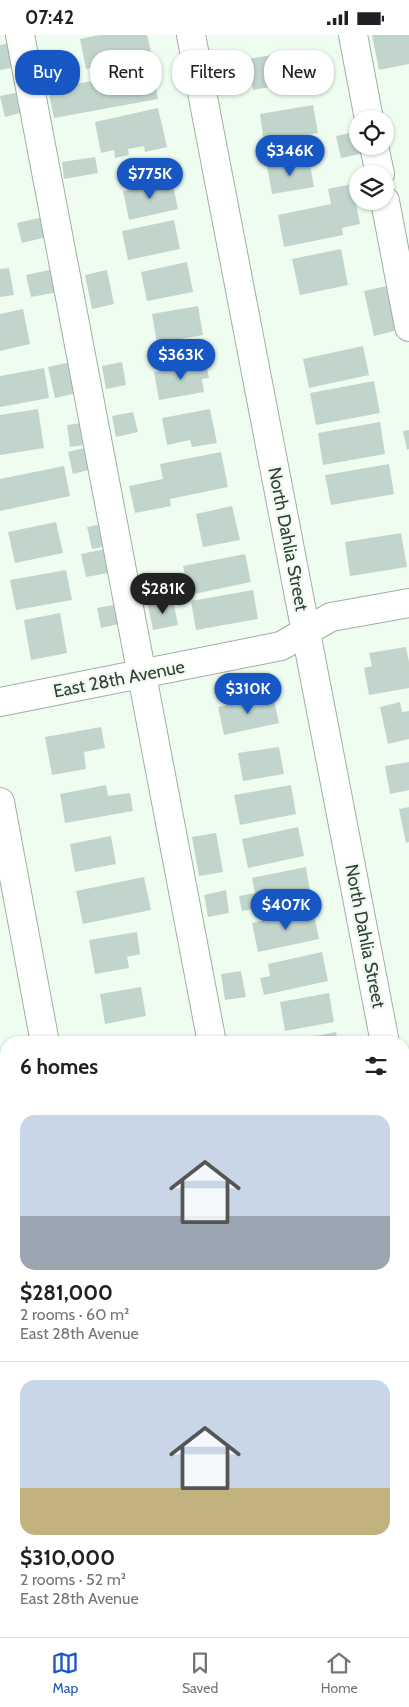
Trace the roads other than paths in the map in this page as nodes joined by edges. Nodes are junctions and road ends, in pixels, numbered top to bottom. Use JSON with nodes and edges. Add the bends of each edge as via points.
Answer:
{"nodes":[{"id":1,"x":20,"y":35,"type":"edge"},
{"id":2,"x":191,"y":35,"type":"edge"},
{"id":3,"x":353,"y":35,"type":"edge"},
{"id":4,"x":367,"y":110,"type":"edge"},
{"id":5,"x":387,"y":210,"type":"edge"},
{"id":6,"x":409,"y":327,"type":"edge"},
{"id":7,"x":409,"y":603,"type":"edge"},
{"id":8,"x":306,"y":631,"type":"junction"},
{"id":9,"x":142,"y":675,"type":"junction"},
{"id":10,"x":0,"y":702,"type":"edge"},
{"id":11,"x":0,"y":802,"type":"edge"},
{"id":12,"x":45,"y":1036,"type":"edge"},
{"id":13,"x":211,"y":1036,"type":"edge"},
{"id":14,"x":384,"y":1036,"type":"edge"}],
"edges":[{"from":1,"to":9,"type":"street"},
{"from":2,"to":8,"type":"street","name":"North Dahlia Street"},
{"from":3,"to":4,"type":"street"},
{"from":5,"to":6,"type":"street"},
{"from":7,"to":8,"type":"street","name":"East 28th Avenue","via":[[332,617]]},
{"from":8,"to":9,"type":"street","name":"East 28th Avenue","via":[[281,646]]},
{"from":8,"to":14,"type":"street","name":"North Dahlia Street"},
{"from":9,"to":10,"type":"street","name":"East 28th Avenue"},
{"from":9,"to":13,"type":"street"},
{"from":11,"to":12,"type":"street"}]}
